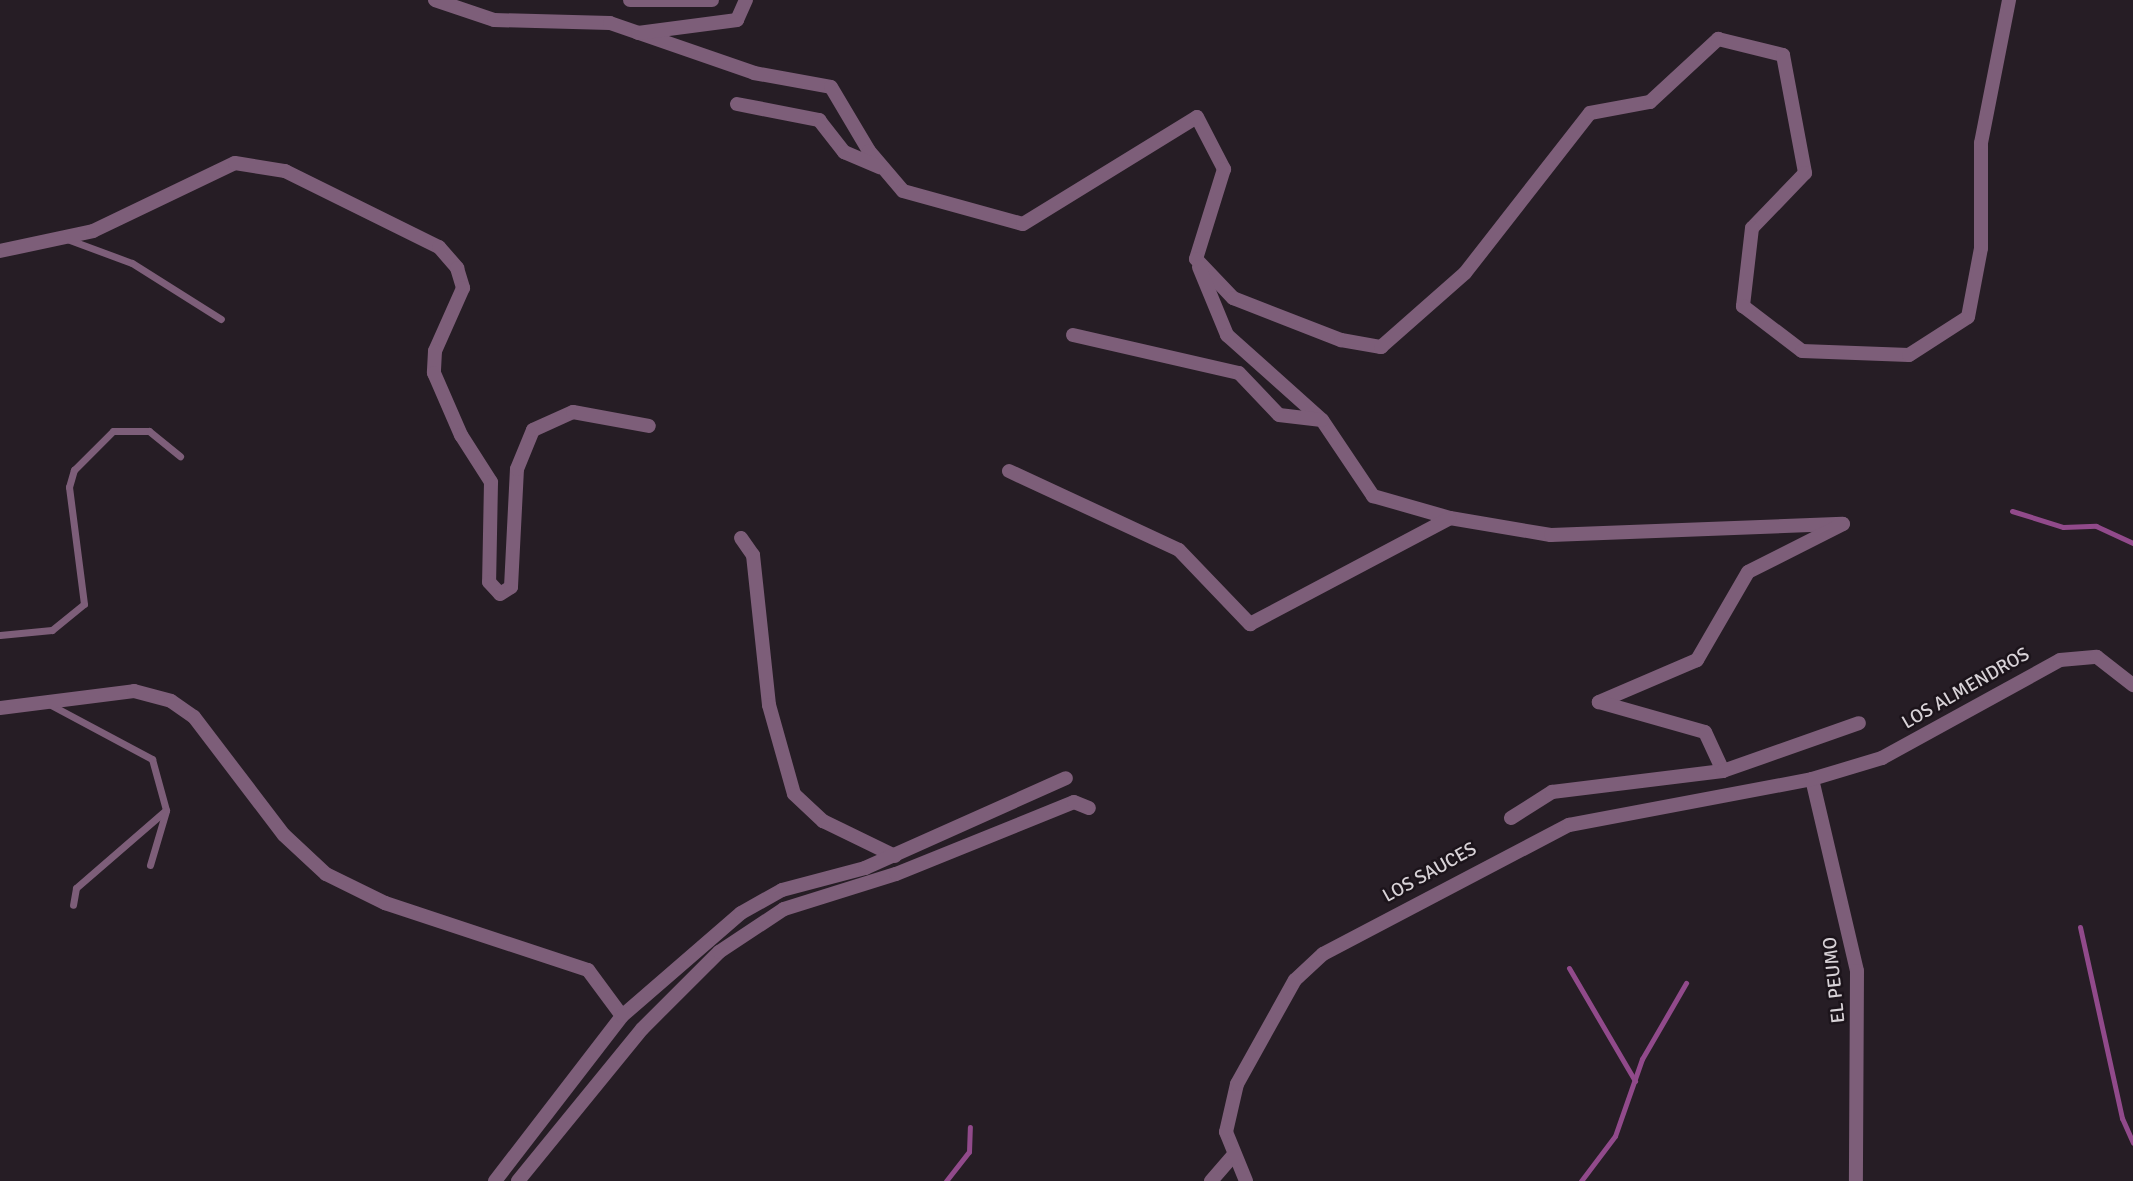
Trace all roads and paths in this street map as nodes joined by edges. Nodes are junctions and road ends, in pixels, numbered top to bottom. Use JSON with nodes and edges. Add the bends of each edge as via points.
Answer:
{"nodes":[{"id":1,"x":435,"y":0,"type":"edge"},
{"id":2,"x":630,"y":0,"type":"edge"},
{"id":3,"x":712,"y":0,"type":"edge"},
{"id":4,"x":746,"y":0,"type":"edge"},
{"id":5,"x":2009,"y":0,"type":"edge"},
{"id":6,"x":636,"y":33,"type":"junction"},
{"id":7,"x":737,"y":104,"type":"dead end"},
{"id":8,"x":884,"y":169,"type":"junction"},
{"id":9,"x":67,"y":239,"type":"junction"},
{"id":10,"x":0,"y":251,"type":"edge"},
{"id":11,"x":1196,"y":259,"type":"junction"},
{"id":12,"x":221,"y":319,"type":"dead end"},
{"id":13,"x":1073,"y":335,"type":"dead end"},
{"id":14,"x":1322,"y":420,"type":"junction"},
{"id":15,"x":649,"y":426,"type":"dead end"},
{"id":16,"x":180,"y":456,"type":"dead end"},
{"id":17,"x":1009,"y":471,"type":"dead end"},
{"id":18,"x":1450,"y":518,"type":"junction"},
{"id":19,"x":741,"y":538,"type":"dead end"},
{"id":20,"x":0,"y":635,"type":"edge"},
{"id":21,"x":2133,"y":685,"type":"edge"},
{"id":22,"x":45,"y":702,"type":"junction"},
{"id":23,"x":0,"y":708,"type":"edge"},
{"id":24,"x":1859,"y":723,"type":"dead end"},
{"id":25,"x":1723,"y":771,"type":"junction"},
{"id":26,"x":1066,"y":778,"type":"dead end"},
{"id":27,"x":1812,"y":779,"type":"junction"},
{"id":28,"x":1088,"y":808,"type":"dead end"},
{"id":29,"x":166,"y":810,"type":"junction"},
{"id":30,"x":1511,"y":818,"type":"dead end"},
{"id":31,"x":895,"y":856,"type":"junction"},
{"id":32,"x":150,"y":865,"type":"dead end"},
{"id":33,"x":74,"y":905,"type":"dead end"},
{"id":34,"x":622,"y":1016,"type":"junction"},
{"id":35,"x":1233,"y":1156,"type":"junction"},
{"id":36,"x":495,"y":1181,"type":"edge"},
{"id":37,"x":518,"y":1181,"type":"edge"},
{"id":38,"x":1211,"y":1181,"type":"edge"},
{"id":39,"x":1246,"y":1181,"type":"edge"},
{"id":40,"x":1856,"y":1181,"type":"edge"}],
"edges":[{"from":1,"to":6,"type":"street","via":[[494,20],[610,23]]},
{"from":2,"to":3,"type":"street"},
{"from":4,"to":6,"type":"street","via":[[737,20]]},
{"from":5,"to":11,"type":"street","via":[[1981,143],[1981,247],[1968,317],[1909,355],[1802,351],[1743,306],[1752,228],[1805,173],[1783,55],[1718,39],[1650,102],[1590,113],[1465,273],[1381,347],[1341,340],[1233,298]]},
{"from":6,"to":8,"type":"street","via":[[754,74],[831,88]]},
{"from":7,"to":8,"type":"street","via":[[819,120],[844,152]]},
{"from":8,"to":11,"type":"street","via":[[903,191],[1023,224],[1197,117],[1224,169]]},
{"from":9,"to":10,"type":"street"},
{"from":9,"to":12,"type":"lane","via":[[132,263]]},
{"from":9,"to":15,"type":"street","via":[[208,173],[247,163],[285,171],[439,247],[457,268],[463,288],[435,351],[434,373],[461,435],[491,482],[489,582],[500,594],[511,587],[517,469],[533,430],[573,412]]},
{"from":11,"to":14,"type":"street","via":[[1227,335]]},
{"from":13,"to":14,"type":"street","via":[[1239,373],[1279,415]]},
{"from":14,"to":18,"type":"street","via":[[1373,495]]},
{"from":16,"to":20,"type":"lane","via":[[149,431],[113,431],[74,470],[69,487],[84,604],[52,630]]},
{"from":17,"to":18,"type":"street","via":[[1179,550],[1250,624]]},
{"from":18,"to":25,"type":"street","via":[[1551,535],[1843,524],[1748,572],[1697,660],[1599,702],[1705,732]]},
{"from":19,"to":31,"type":"street","via":[[752,555],[769,705],[794,794],[823,821]]},
{"from":21,"to":27,"type":"street","name":"LOS ALMENDROS","via":[[2097,657],[2060,660],[1881,758]]},
{"from":22,"to":23,"type":"street"},
{"from":22,"to":29,"type":"lane","via":[[152,759]]},
{"from":22,"to":34,"type":"street","via":[[134,691],[171,701],[194,717],[284,835],[326,874],[385,903],[588,970]]},
{"from":24,"to":25,"type":"street"},
{"from":25,"to":30,"type":"street","via":[[1552,792]]},
{"from":26,"to":31,"type":"street"},
{"from":27,"to":35,"type":"street","name":"LOS SAUCES","via":[[1569,825],[1323,954],[1294,980],[1237,1084],[1226,1132]]},
{"from":27,"to":40,"type":"street","name":"EL PEUMO","via":[[1857,971]]},
{"from":28,"to":37,"type":"street","via":[[1074,802],[896,874],[784,909],[741,937],[642,1028]]},
{"from":29,"to":32,"type":"lane"},
{"from":29,"to":33,"type":"lane","via":[[76,888]]},
{"from":31,"to":34,"type":"street","via":[[782,890],[741,914]]},
{"from":34,"to":36,"type":"street"},
{"from":35,"to":38,"type":"street"},
{"from":35,"to":39,"type":"street","name":"LOS SAUCES"}]}
